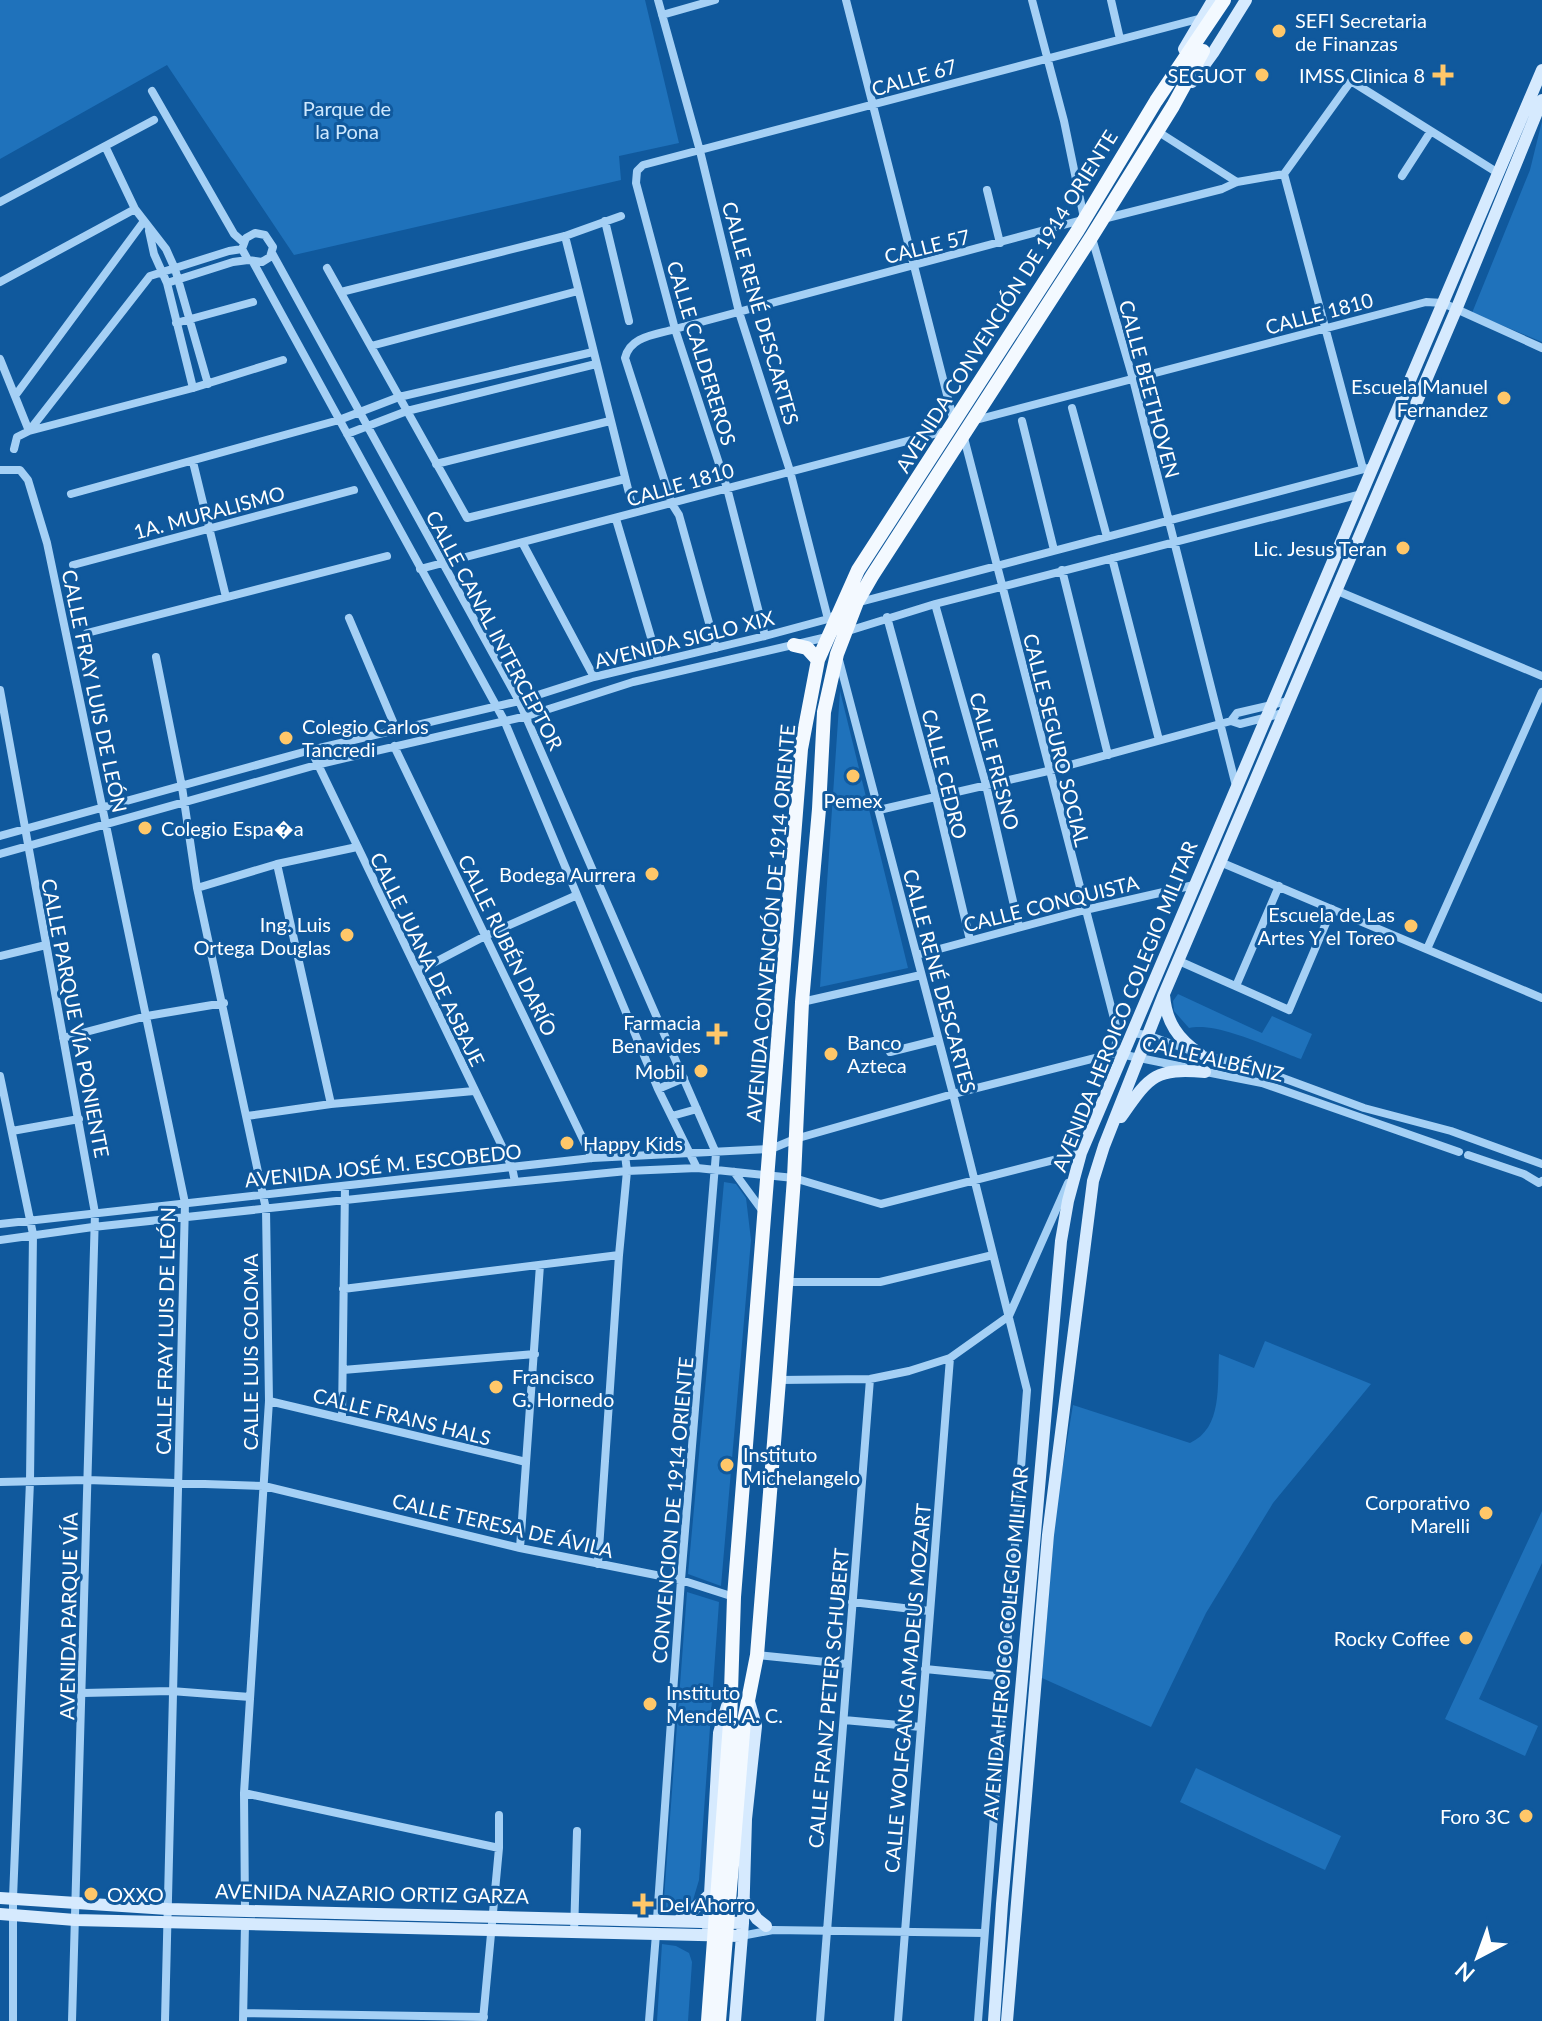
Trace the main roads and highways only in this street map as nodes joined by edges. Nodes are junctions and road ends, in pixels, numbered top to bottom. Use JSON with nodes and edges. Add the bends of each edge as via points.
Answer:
{"nodes":[{"id":1,"x":1224,"y":0,"type":"edge"},
{"id":2,"x":1236,"y":0,"type":"edge"},
{"id":3,"x":1188,"y":64,"type":"junction"},
{"id":4,"x":959,"y":427,"type":"junction"},
{"id":5,"x":794,"y":645,"type":"road end"},
{"id":6,"x":818,"y":660,"type":"junction"},
{"id":7,"x":737,"y":1722,"type":"junction"},
{"id":8,"x":708,"y":2021,"type":"edge"},
{"id":9,"x":719,"y":2021,"type":"edge"}],
"edges":[{"from":1,"to":3,"type":"main road","name":"AVENIDA CONVENCIÓN DE 1914 ORIENTE"},
{"from":2,"to":3,"type":"main road","name":"AVENIDA CONVENCIÓN DE 1914 ORIENTE"},
{"from":3,"to":4,"type":"main road","name":"AVENIDA CONVENCIÓN DE 1914 ORIENTE","via":[[1156,101]]},
{"from":3,"to":4,"type":"main road","name":"AVENIDA CONVENCIÓN DE 1914 ORIENTE","via":[[1173,106],[1092,236]]},
{"from":4,"to":6,"type":"main road","name":"AVENIDA CONVENCIÓN DE 1914 ORIENTE","via":[[858,570]]},
{"from":4,"to":7,"type":"main road","name":"AVENIDA CONVENCIÓN DE 1914 ORIENTE","via":[[857,602],[837,654],[824,712],[757,1655]]},
{"from":5,"to":6,"type":"main road","via":[[807,648]]},
{"from":6,"to":7,"type":"main road","name":"AVENIDA CONVENCIÓN DE 1914 ORIENTE","via":[[801,749],[734,1597],[729,1699]]},
{"from":7,"to":8,"type":"main road","name":"AVENIDA CONVENCIÓN DE 1914 ORIENTE"},
{"from":7,"to":9,"type":"main road","name":"AVENIDA CONVENCIÓN DE 1914 ORIENTE"}]}
